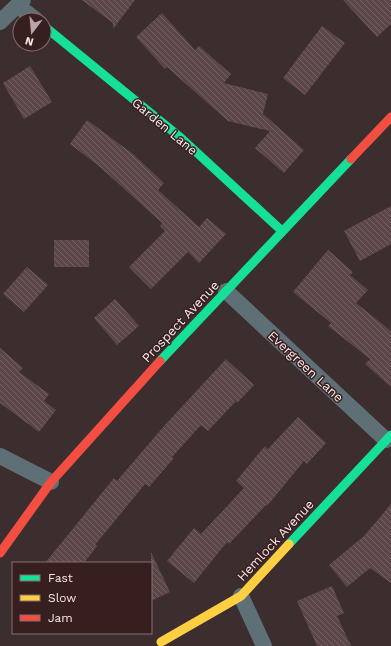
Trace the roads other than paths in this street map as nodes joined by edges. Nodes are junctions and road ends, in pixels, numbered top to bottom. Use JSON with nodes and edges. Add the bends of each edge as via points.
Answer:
{"nodes":[{"id":1,"x":21,"y":3,"type":"edge"},
{"id":2,"x":29,"y":12,"type":"edge"},
{"id":3,"x":0,"y":22,"type":"edge"},
{"id":4,"x":52,"y":33,"type":"edge"},
{"id":5,"x":391,"y":117,"type":"edge"},
{"id":6,"x":282,"y":231,"type":"junction"},
{"id":7,"x":226,"y":291,"type":"junction"},
{"id":8,"x":388,"y":438,"type":"edge"},
{"id":9,"x":0,"y":456,"type":"edge"},
{"id":10,"x":51,"y":482,"type":"junction"},
{"id":11,"x":0,"y":553,"type":"edge"},
{"id":12,"x":241,"y":596,"type":"junction"},
{"id":13,"x":161,"y":642,"type":"dead end"},
{"id":14,"x":264,"y":646,"type":"edge"}],
"edges":[{"from":1,"to":2,"type":"street"},
{"from":1,"to":3,"type":"street"},
{"from":4,"to":6,"type":"street","name":"Garden Lane","via":[[181,138]]},
{"from":5,"to":6,"type":"street","name":"Prospect Avenue"},
{"from":6,"to":7,"type":"street","name":"Prospect Avenue"},
{"from":7,"to":8,"type":"street","name":"Evergreen Lane"},
{"from":7,"to":10,"type":"street","name":"Prospect Avenue","via":[[127,396]]},
{"from":8,"to":12,"type":"street","name":"Hemlock Avenue"},
{"from":9,"to":10,"type":"street"},
{"from":10,"to":11,"type":"street","name":"Prospect Avenue"},
{"from":12,"to":13,"type":"street","name":"Hemlock Avenue"},
{"from":12,"to":14,"type":"street"}]}
